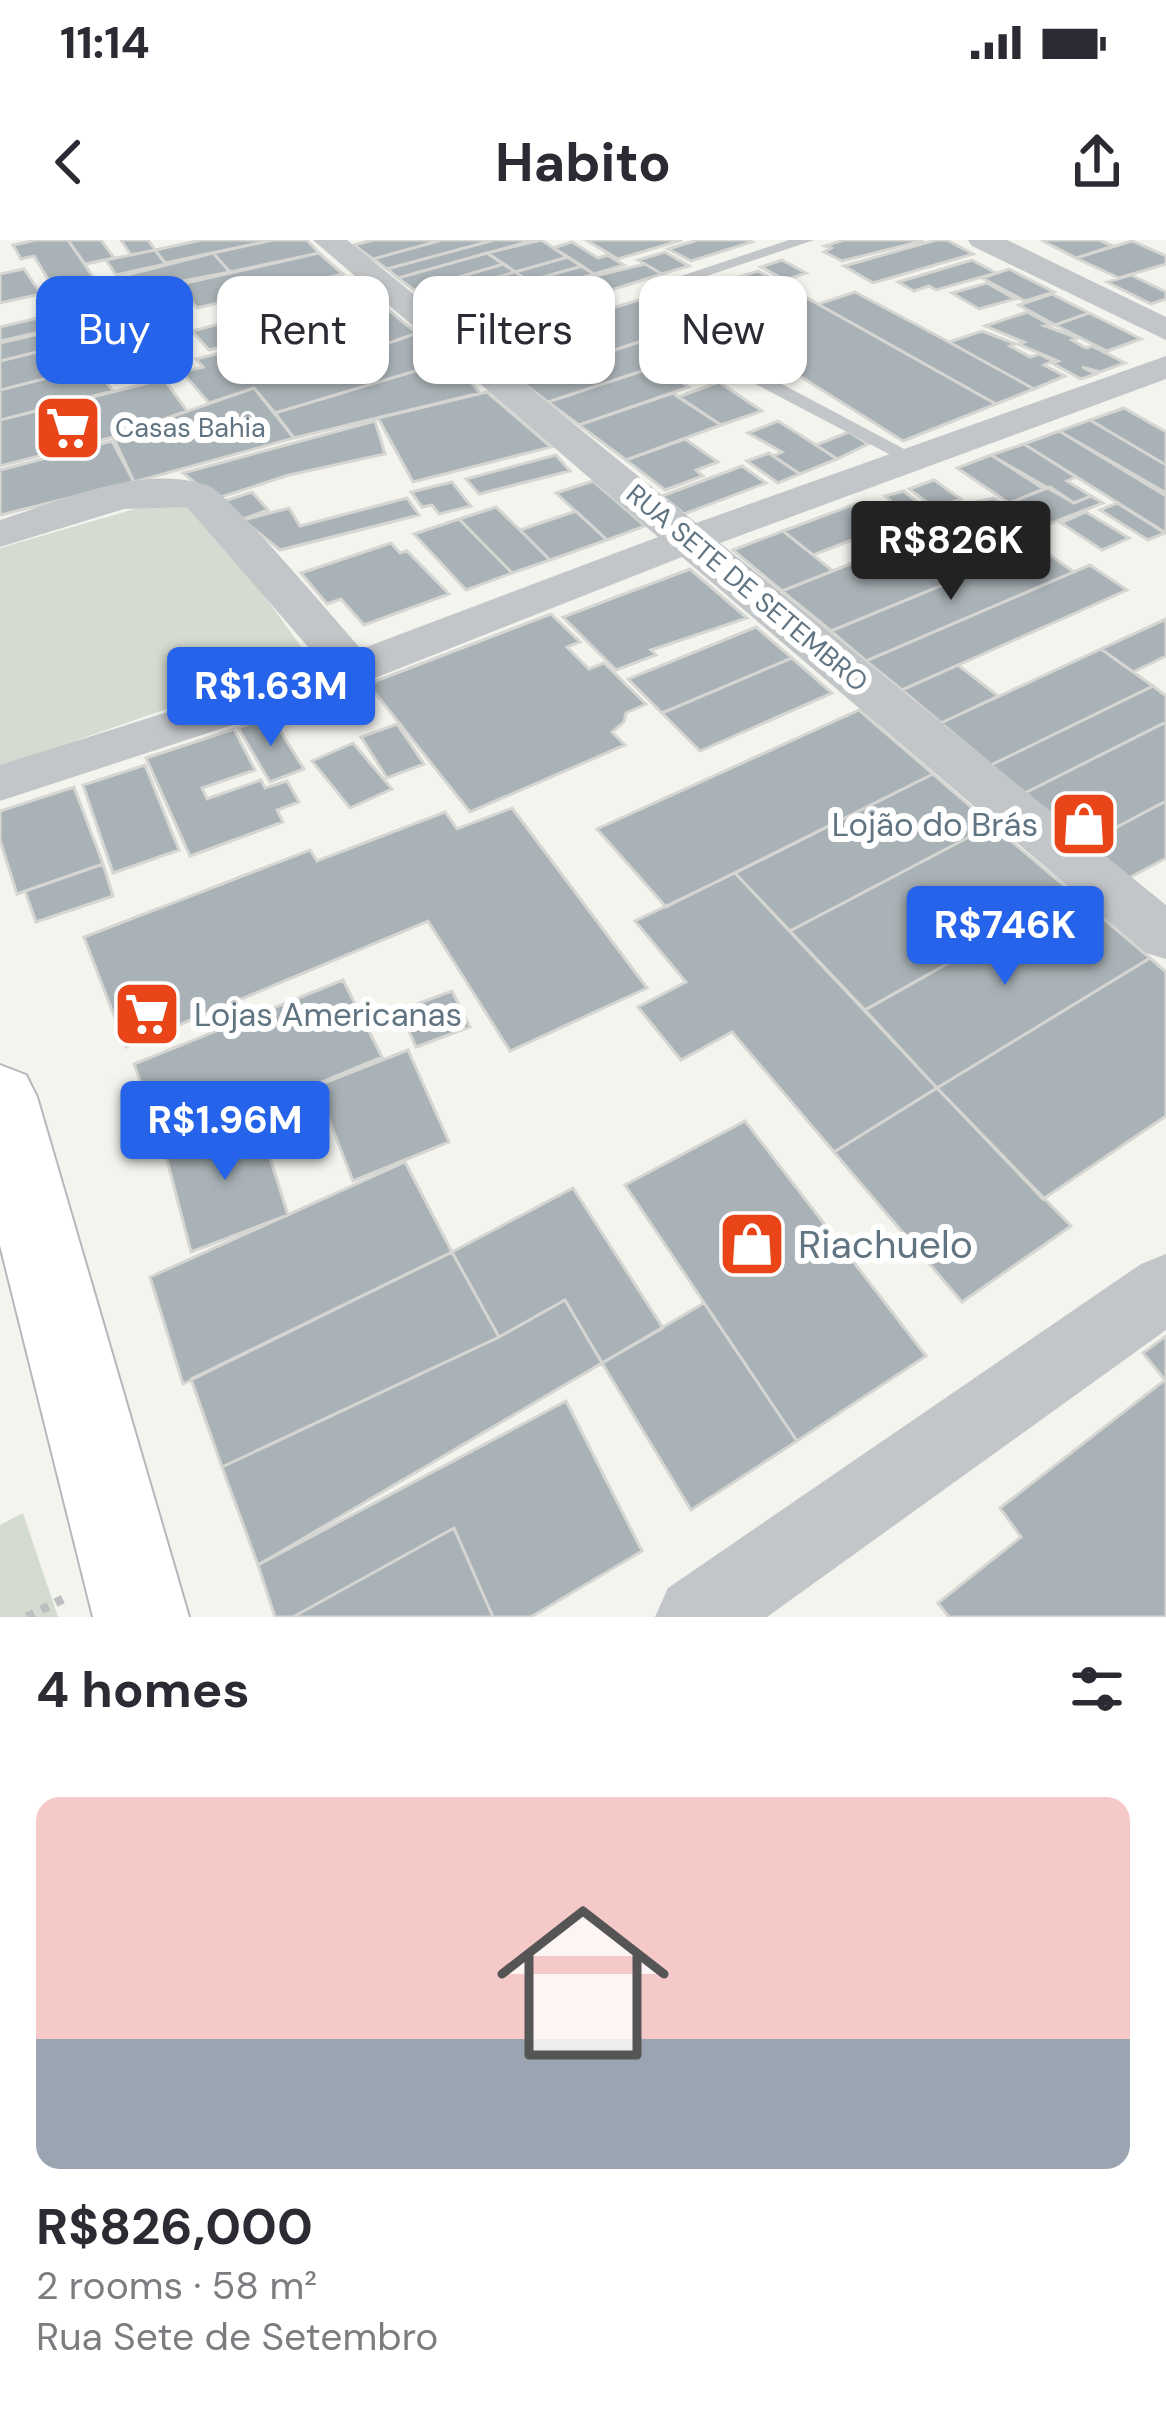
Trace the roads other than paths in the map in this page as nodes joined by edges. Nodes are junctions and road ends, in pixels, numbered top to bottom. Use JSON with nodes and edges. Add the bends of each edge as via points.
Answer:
{"nodes":[{"id":1,"x":328,"y":240,"type":"edge"},
{"id":2,"x":806,"y":240,"type":"edge"},
{"id":3,"x":983,"y":240,"type":"edge"},
{"id":4,"x":690,"y":276,"type":"edge"},
{"id":5,"x":1166,"y":330,"type":"edge"},
{"id":6,"x":1166,"y":367,"type":"edge"},
{"id":7,"x":768,"y":384,"type":"edge"},
{"id":8,"x":913,"y":459,"type":"junction"},
{"id":9,"x":0,"y":534,"type":"edge"},
{"id":10,"x":689,"y":540,"type":"junction"},
{"id":11,"x":353,"y":669,"type":"junction"},
{"id":12,"x":0,"y":783,"type":"edge"},
{"id":13,"x":1166,"y":937,"type":"edge"},
{"id":14,"x":0,"y":1097,"type":"edge"},
{"id":15,"x":1166,"y":1288,"type":"edge"},
{"id":16,"x":141,"y":1617,"type":"edge"},
{"id":17,"x":698,"y":1617,"type":"edge"}],
"edges":[{"from":1,"to":10,"type":"street","name":"RUA SETE DE SETEMBRO"},
{"from":2,"to":4,"type":"lane"},
{"from":3,"to":5,"type":"street"},
{"from":6,"to":8,"type":"street"},
{"from":7,"to":8,"type":"lane"},
{"from":8,"to":10,"type":"street"},
{"from":9,"to":11,"type":"street","via":[[111,500],[200,496]]},
{"from":10,"to":11,"type":"street"},
{"from":10,"to":13,"type":"street","name":"RUA SETE DE SETEMBRO"},
{"from":11,"to":12,"type":"street"},
{"from":14,"to":16,"type":"main road"},
{"from":15,"to":17,"type":"street"}]}
